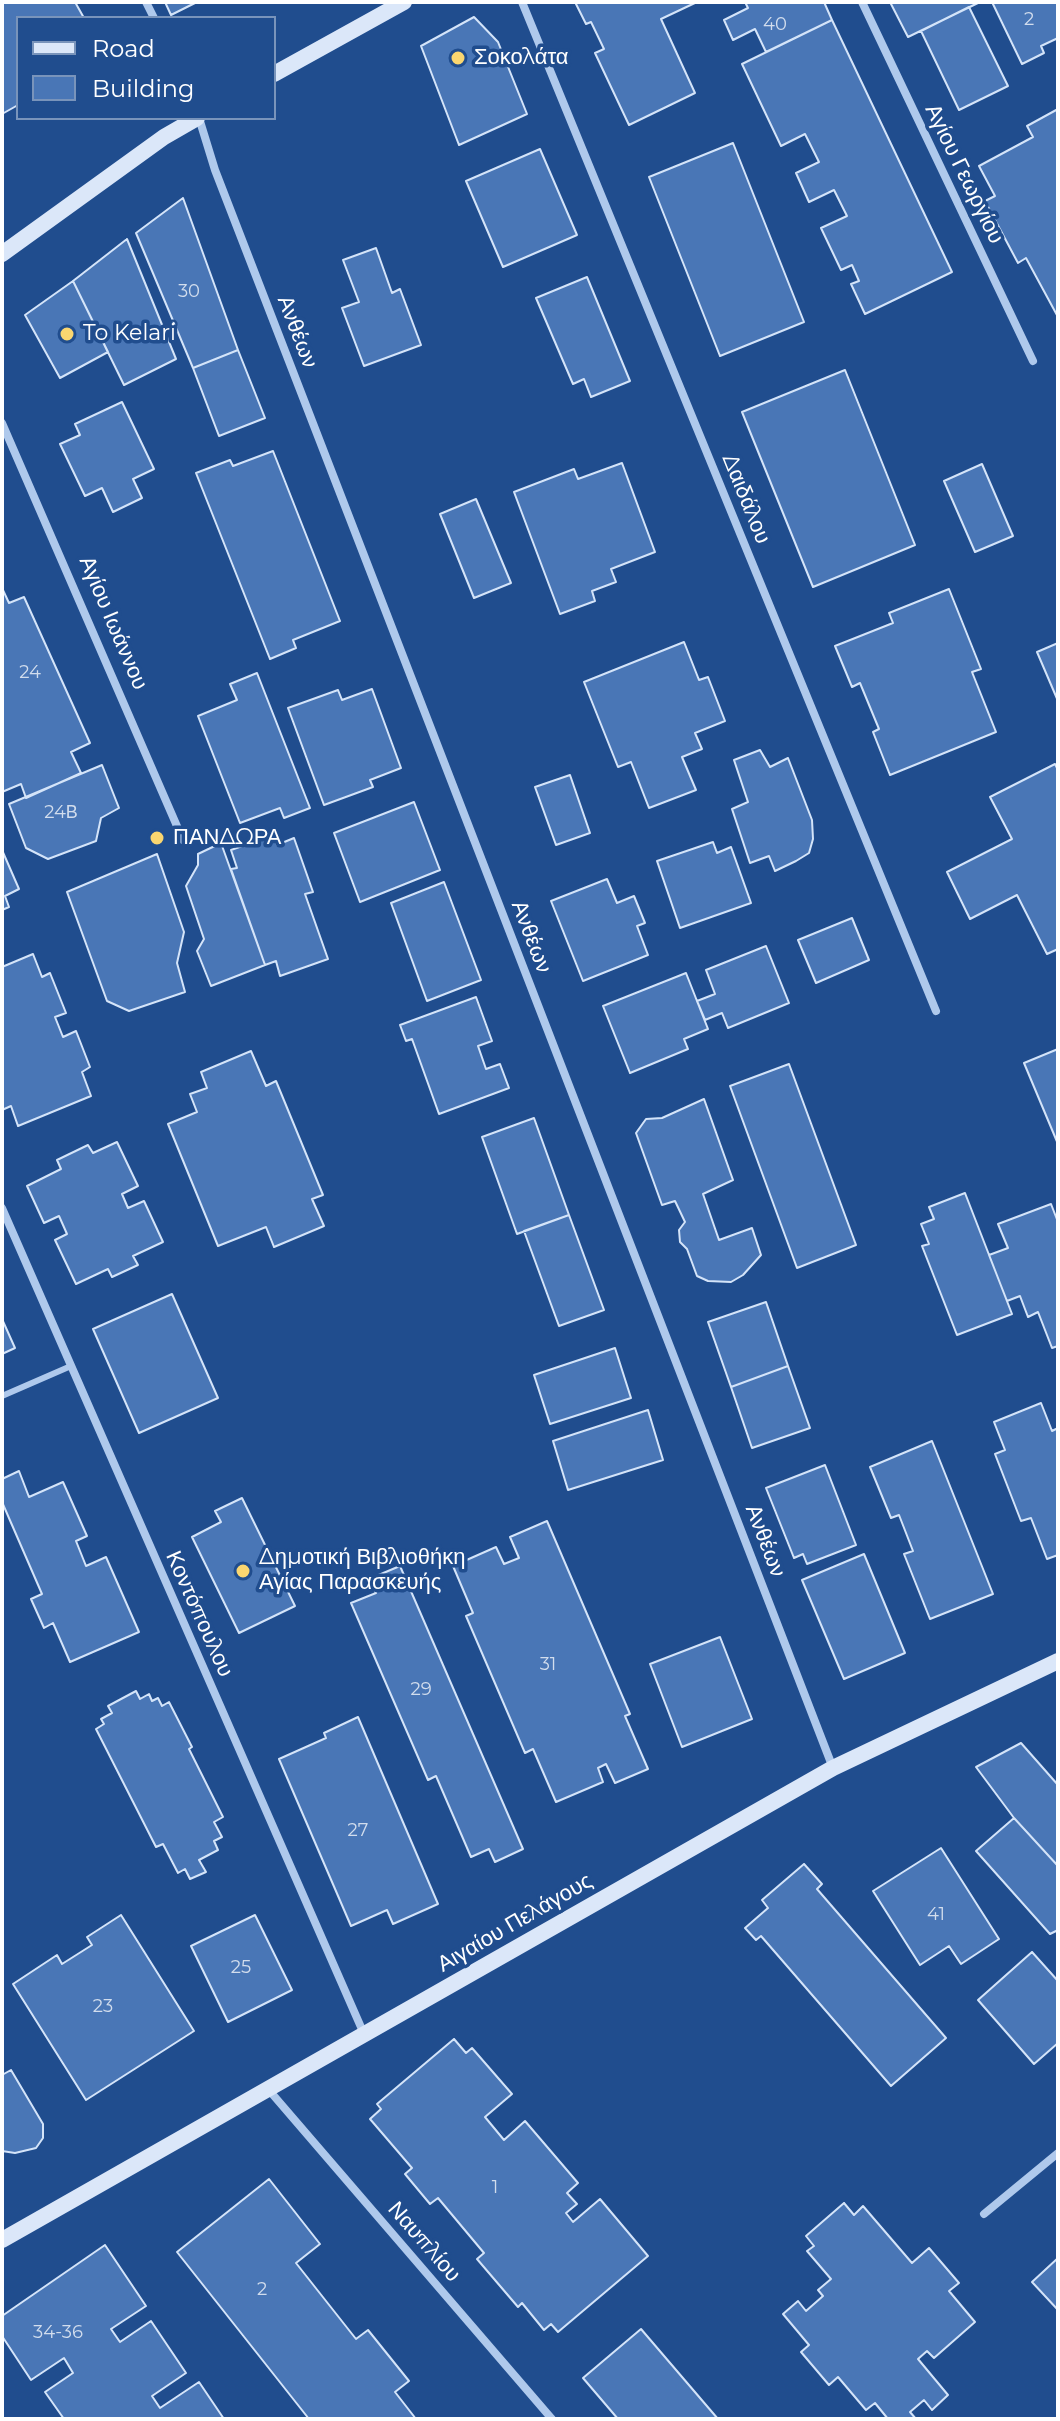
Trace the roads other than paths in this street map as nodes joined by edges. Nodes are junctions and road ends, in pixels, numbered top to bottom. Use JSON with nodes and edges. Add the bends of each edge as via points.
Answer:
{"nodes":[{"id":1,"x":404,"y":2,"type":"edge"},
{"id":2,"x":522,"y":2,"type":"edge"},
{"id":3,"x":862,"y":2,"type":"edge"},
{"id":4,"x":276,"y":73,"type":"edge"},
{"id":5,"x":194,"y":120,"type":"edge"},
{"id":6,"x":199,"y":120,"type":"edge"},
{"id":7,"x":2,"y":254,"type":"edge"},
{"id":8,"x":1033,"y":361,"type":"dead end"},
{"id":9,"x":2,"y":423,"type":"edge"},
{"id":10,"x":183,"y":840,"type":"dead end"},
{"id":11,"x":936,"y":1011,"type":"dead end"},
{"id":12,"x":2,"y":1208,"type":"edge"},
{"id":13,"x":71,"y":1366,"type":"junction"},
{"id":14,"x":2,"y":1396,"type":"edge"},
{"id":15,"x":1058,"y":1661,"type":"edge"},
{"id":16,"x":833,"y":1768,"type":"junction"},
{"id":17,"x":364,"y":2034,"type":"junction"},
{"id":18,"x":268,"y":2089,"type":"junction"},
{"id":19,"x":1058,"y":2153,"type":"edge"},
{"id":20,"x":984,"y":2214,"type":"dead end"},
{"id":21,"x":2,"y":2240,"type":"edge"},
{"id":22,"x":552,"y":2419,"type":"edge"}],
"edges":[{"from":1,"to":4,"type":"street"},
{"from":2,"to":11,"type":"street","name":"Δαιδάλου"},
{"from":3,"to":8,"type":"street","name":"Αγίου Γεωργίου"},
{"from":5,"to":7,"type":"street"},
{"from":6,"to":16,"type":"street","name":"Ανθέων"},
{"from":9,"to":10,"type":"street","name":"Αγίου Ιωάννου"},
{"from":12,"to":13,"type":"street","name":"Κοντόπουλου"},
{"from":13,"to":14,"type":"lane"},
{"from":13,"to":17,"type":"street","name":"Κοντόπουλου"},
{"from":15,"to":16,"type":"street","name":"Αιγαίου Πελάγους"},
{"from":16,"to":17,"type":"street","name":"Αιγαίου Πελάγους"},
{"from":17,"to":18,"type":"street","name":"Αιγαίου Πελάγους"},
{"from":18,"to":21,"type":"street","name":"Αιγαίου Πελάγους"},
{"from":18,"to":22,"type":"street","name":"Ναυπλίου"},
{"from":19,"to":20,"type":"street"}]}
